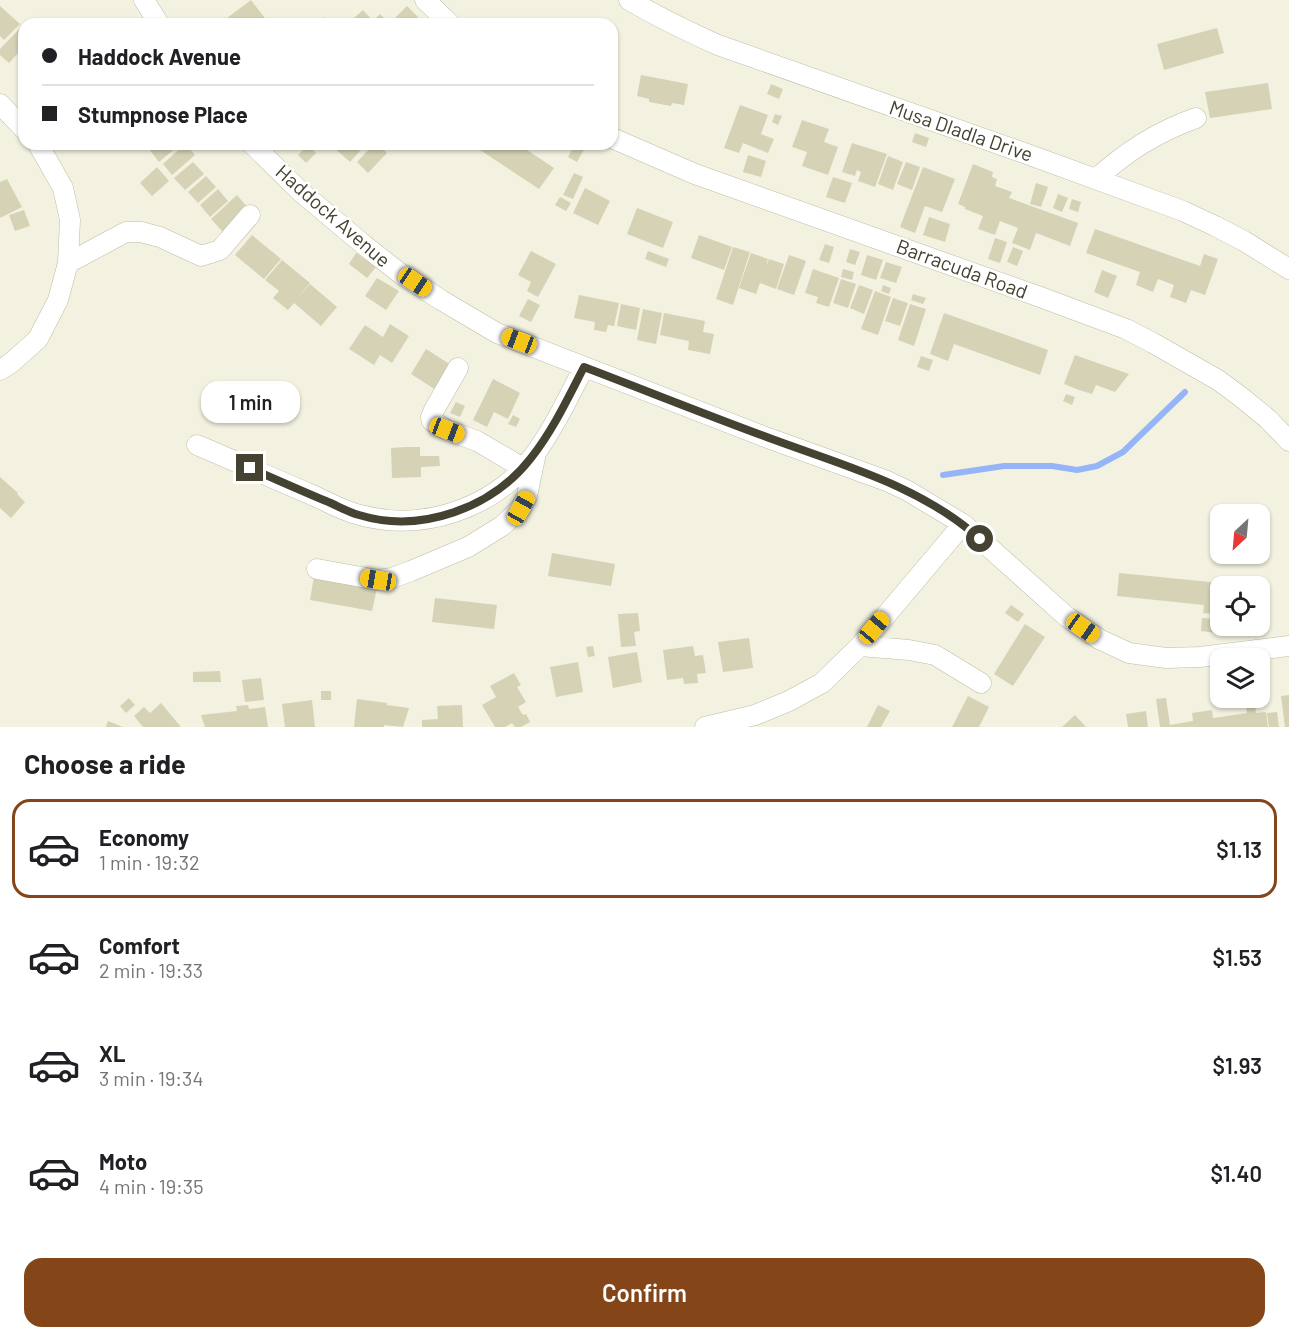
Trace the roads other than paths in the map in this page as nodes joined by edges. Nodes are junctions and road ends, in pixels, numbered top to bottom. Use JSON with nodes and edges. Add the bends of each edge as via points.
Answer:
{"nodes":[{"id":1,"x":144,"y":0,"type":"edge"},
{"id":2,"x":425,"y":0,"type":"edge"},
{"id":3,"x":629,"y":0,"type":"edge"},
{"id":4,"x":155,"y":18,"type":"edge"},
{"id":5,"x":444,"y":18,"type":"edge"},
{"id":6,"x":0,"y":104,"type":"edge"},
{"id":7,"x":1196,"y":118,"type":"dead end"},
{"id":8,"x":18,"y":123,"type":"edge"},
{"id":9,"x":618,"y":141,"type":"edge"},
{"id":10,"x":41,"y":150,"type":"edge"},
{"id":11,"x":258,"y":150,"type":"edge"},
{"id":12,"x":1096,"y":179,"type":"junction"},
{"id":13,"x":250,"y":215,"type":"dead end"},
{"id":14,"x":68,"y":263,"type":"junction"},
{"id":15,"x":1289,"y":269,"type":"edge"},
{"id":16,"x":584,"y":367,"type":"junction"},
{"id":17,"x":458,"y":368,"type":"dead end"},
{"id":18,"x":0,"y":370,"type":"edge"},
{"id":19,"x":1289,"y":441,"type":"edge"},
{"id":20,"x":197,"y":445,"type":"dead end"},
{"id":21,"x":537,"y":450,"type":"junction"},
{"id":22,"x":523,"y":468,"type":"junction"},
{"id":23,"x":963,"y":524,"type":"junction"},
{"id":24,"x":316,"y":569,"type":"dead end"},
{"id":25,"x":860,"y":646,"type":"junction"},
{"id":26,"x":1289,"y":646,"type":"edge"},
{"id":27,"x":981,"y":683,"type":"dead end"},
{"id":28,"x":705,"y":727,"type":"edge"}],
"edges":[{"from":1,"to":4,"type":"street"},
{"from":2,"to":5,"type":"street"},
{"from":3,"to":12,"type":"street","name":"Musa Dladla Drive","via":[[718,45]]},
{"from":6,"to":8,"type":"street"},
{"from":7,"to":12,"type":"street","via":[[1148,139]]},
{"from":9,"to":19,"type":"street","name":"Barracuda Road","via":[[695,174],[1126,329],[1218,380],[1268,419]]},
{"from":10,"to":14,"type":"street","via":[[63,188],[70,220]]},
{"from":11,"to":16,"type":"street","name":"Haddock Avenue","via":[[301,192],[401,274],[497,333]]},
{"from":12,"to":15,"type":"street","name":"Musa Dladla Drive","via":[[1205,221]]},
{"from":13,"to":14,"type":"street","via":[[220,250],[201,256],[160,237],[126,232]]},
{"from":14,"to":18,"type":"street","via":[[58,300],[38,339]]},
{"from":16,"to":21,"type":"street"},
{"from":16,"to":23,"type":"street","name":"Haddock Avenue","via":[[887,481]]},
{"from":17,"to":22,"type":"street","via":[[434,410],[432,421]]},
{"from":20,"to":22,"type":"street","via":[[359,515],[399,522],[431,519],[468,508],[505,485]]},
{"from":21,"to":22,"type":"street"},
{"from":21,"to":24,"type":"street","via":[[521,508],[502,526],[468,547],[392,578],[378,580]]},
{"from":23,"to":25,"type":"street"},
{"from":23,"to":26,"type":"street","name":"Haddock Avenue","via":[[1067,618],[1129,653],[1200,657]]},
{"from":25,"to":27,"type":"street","via":[[922,651]]},
{"from":25,"to":28,"type":"street","via":[[822,683],[789,701],[755,715]]}]}
